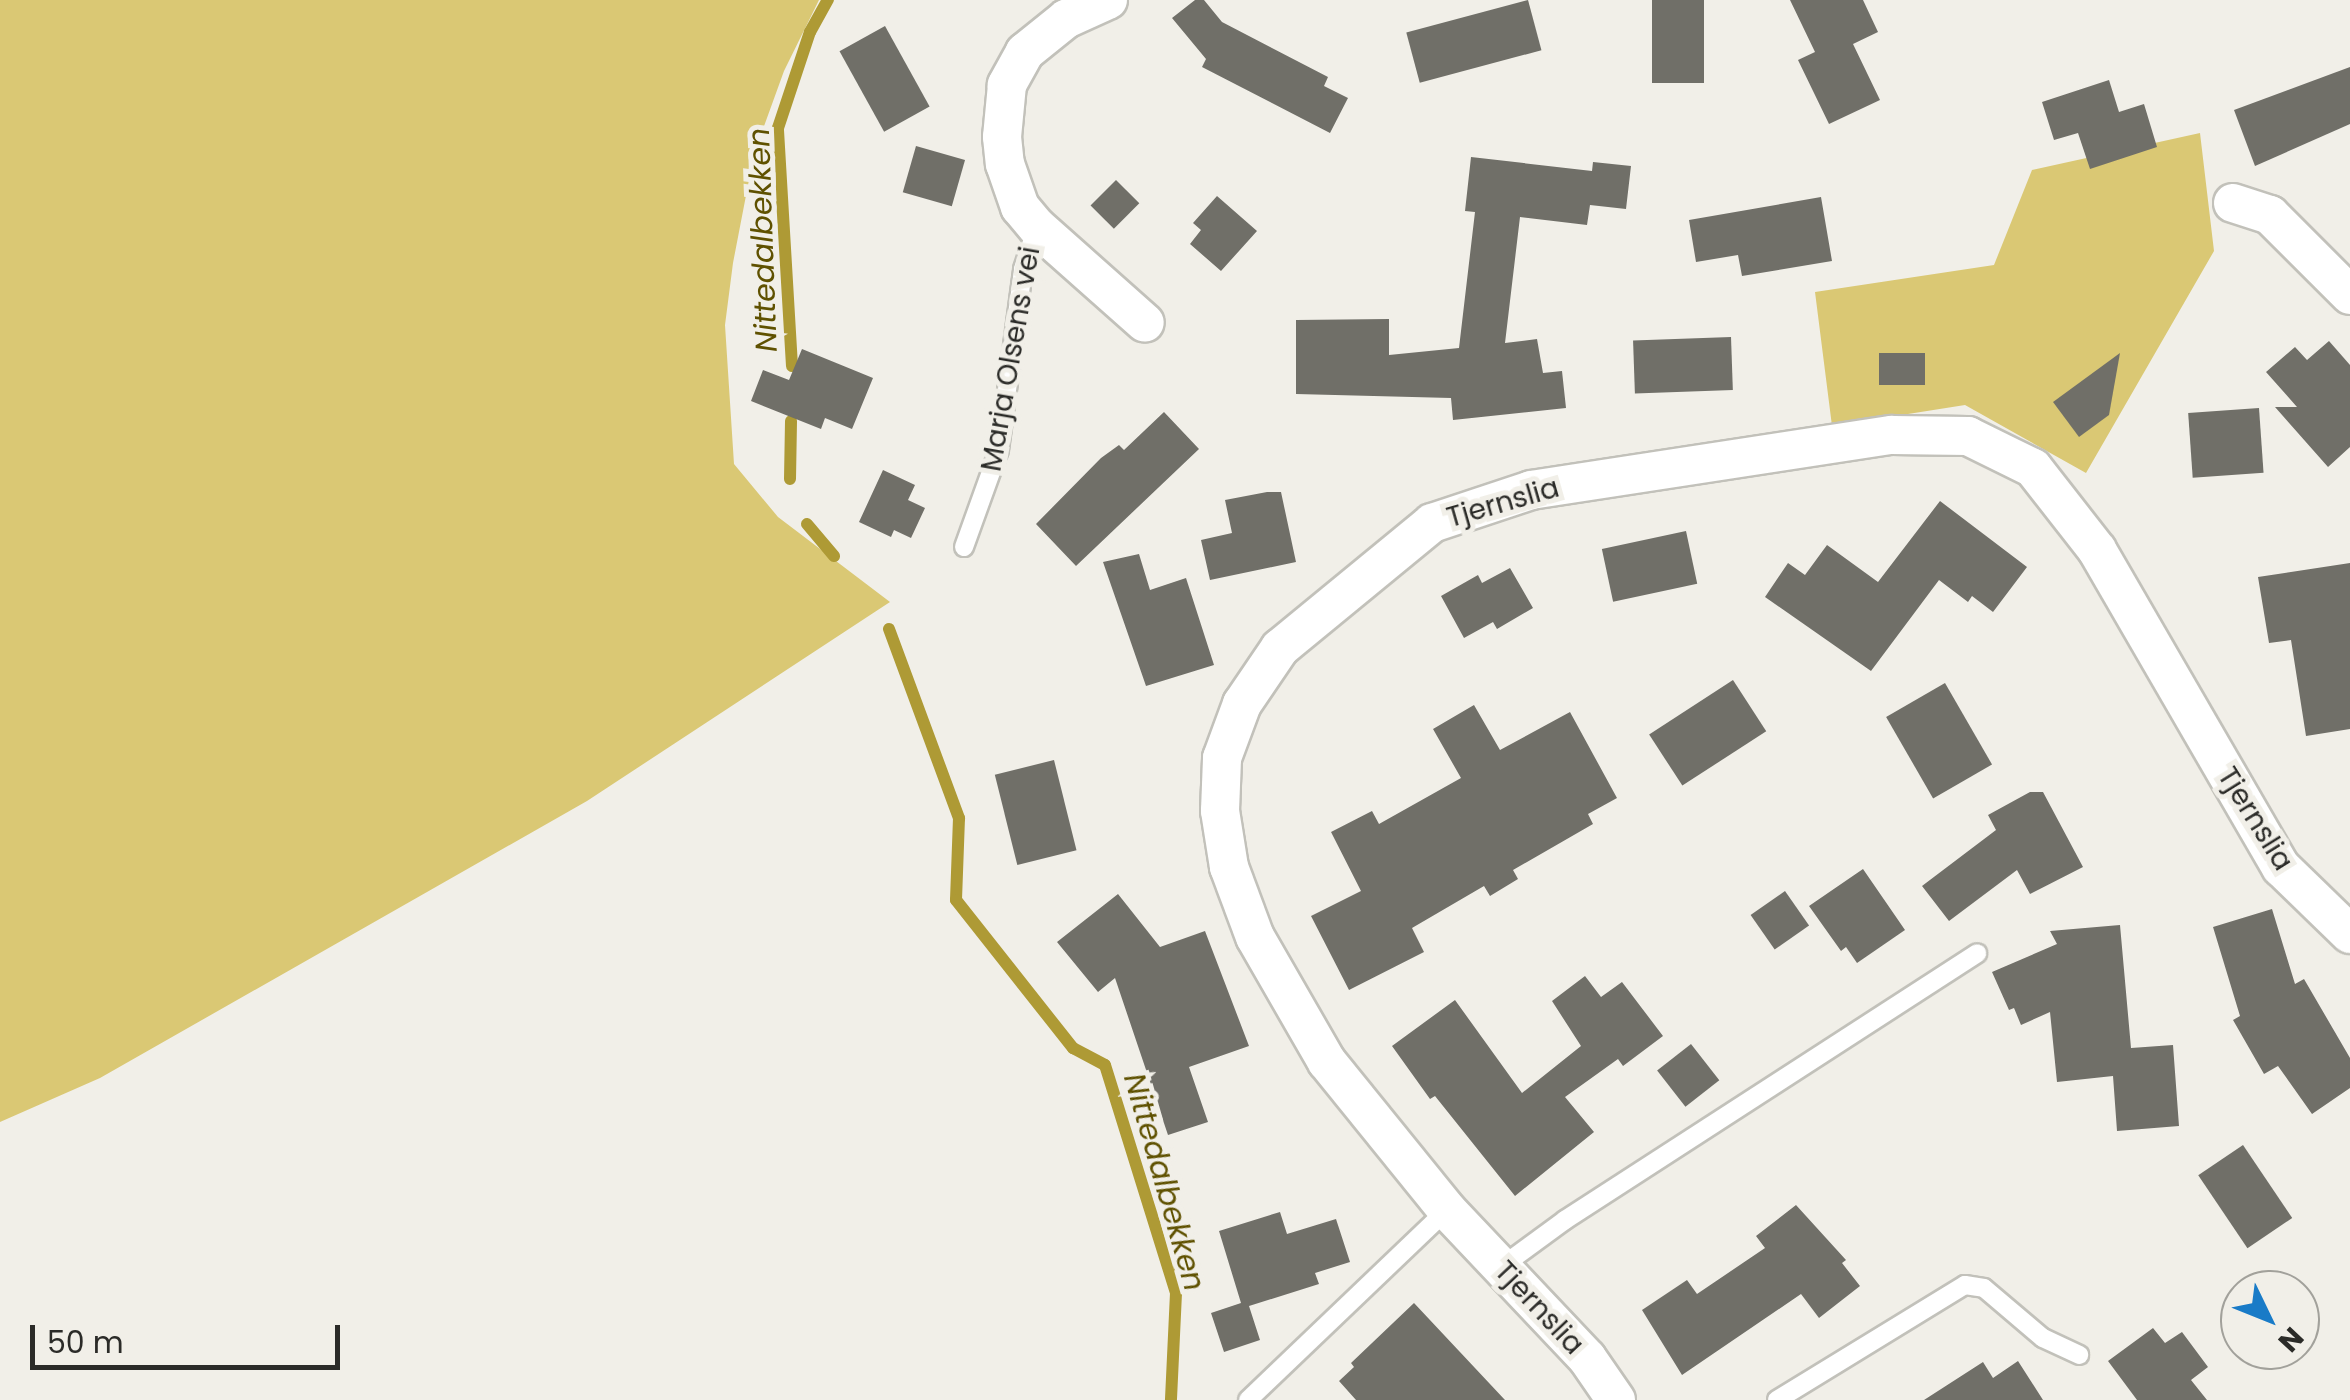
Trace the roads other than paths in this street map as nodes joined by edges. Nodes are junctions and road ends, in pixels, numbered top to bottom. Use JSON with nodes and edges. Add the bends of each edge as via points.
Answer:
{"nodes":[{"id":1,"x":1108,"y":0,"type":"edge"},
{"id":2,"x":2233,"y":204,"type":"dead end"},
{"id":3,"x":1037,"y":227,"type":"junction"},
{"id":4,"x":2350,"y":296,"type":"edge"},
{"id":5,"x":1145,"y":323,"type":"dead end"},
{"id":6,"x":964,"y":548,"type":"dead end"},
{"id":7,"x":2350,"y":934,"type":"edge"},
{"id":8,"x":1977,"y":952,"type":"dead end"},
{"id":9,"x":1447,"y":1210,"type":"junction"},
{"id":10,"x":1501,"y":1268,"type":"junction"},
{"id":11,"x":2079,"y":1355,"type":"dead end"},
{"id":12,"x":1248,"y":1400,"type":"edge"},
{"id":13,"x":1616,"y":1400,"type":"edge"},
{"id":14,"x":1776,"y":1400,"type":"edge"}],
"edges":[{"from":1,"to":3,"type":"street","via":[[1042,36],[1007,85],[1005,164],[1020,207]]},
{"from":2,"to":4,"type":"street","via":[[2270,215]]},
{"from":3,"to":5,"type":"street"},
{"from":3,"to":6,"type":"lane","name":"Marja Olsens vei","via":[[1023,270],[999,450]]},
{"from":7,"to":9,"type":"street","name":"Tjernslia","via":[[2281,867],[2098,550],[2033,468],[1968,436],[1892,435],[1530,490],[1432,523],[1280,648],[1242,704],[1222,758],[1220,811],[1229,866],[1254,937],[1326,1062]]},
{"from":8,"to":10,"type":"lane"},
{"from":9,"to":10,"type":"street","name":"Tjernslia"},
{"from":9,"to":12,"type":"lane"},
{"from":10,"to":13,"type":"street","name":"Tjernslia","via":[[1587,1358]]},
{"from":11,"to":14,"type":"lane","via":[[2042,1338],[1984,1288],[1966,1285]]}]}
